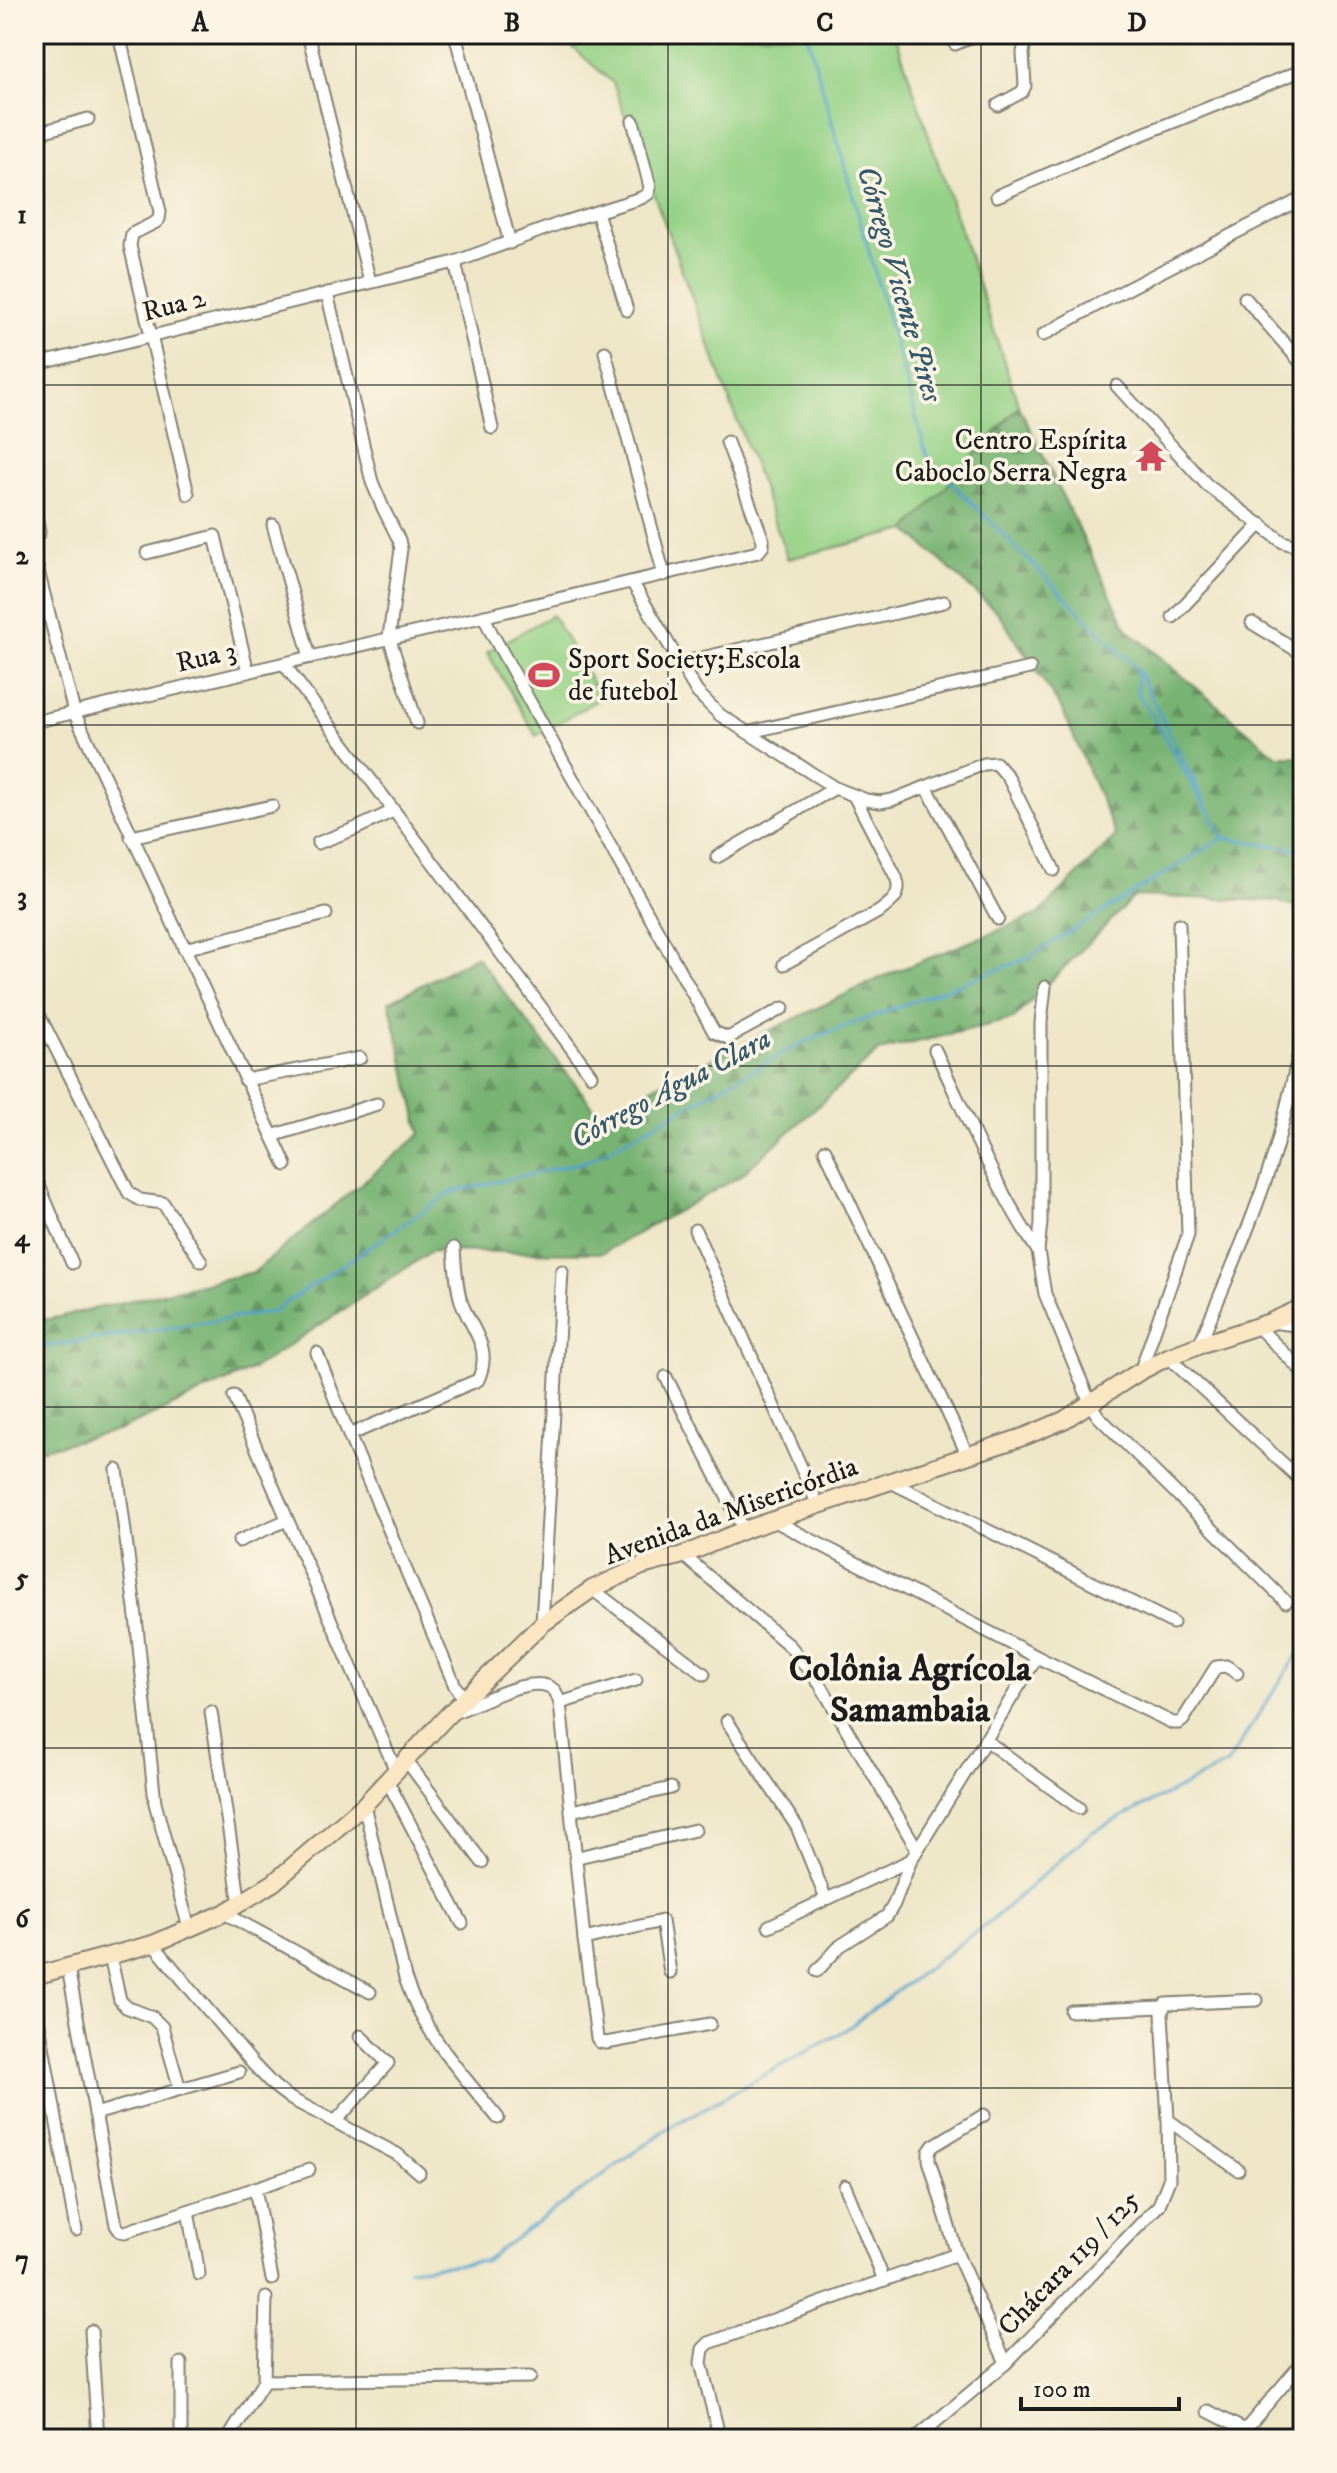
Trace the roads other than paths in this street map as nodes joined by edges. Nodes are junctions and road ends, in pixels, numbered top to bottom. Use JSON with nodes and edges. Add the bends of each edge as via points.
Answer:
{"nodes":[{"id":1,"x":119,"y":34,"type":"edge"},
{"id":2,"x":308,"y":34,"type":"edge"},
{"id":3,"x":455,"y":34,"type":"edge"},
{"id":4,"x":978,"y":34,"type":"edge"},
{"id":5,"x":1026,"y":34,"type":"edge"},
{"id":6,"x":955,"y":44,"type":"dead end"},
{"id":7,"x":1303,"y":70,"type":"edge"},
{"id":8,"x":998,"y":105,"type":"dead end"},
{"id":9,"x":88,"y":119,"type":"dead end"},
{"id":10,"x":633,"y":121,"type":"dead end"},
{"id":11,"x":34,"y":134,"type":"edge"},
{"id":12,"x":997,"y":196,"type":"dead end"},
{"id":13,"x":1303,"y":198,"type":"edge"},
{"id":14,"x":597,"y":212,"type":"junction"},
{"id":15,"x":510,"y":243,"type":"junction"},
{"id":16,"x":455,"y":262,"type":"junction"},
{"id":17,"x":370,"y":282,"type":"junction"},
{"id":18,"x":327,"y":293,"type":"junction"},
{"id":19,"x":1245,"y":298,"type":"dead end"},
{"id":20,"x":627,"y":310,"type":"dead end"},
{"id":21,"x":1043,"y":335,"type":"dead end"},
{"id":22,"x":152,"y":336,"type":"junction"},
{"id":23,"x":605,"y":352,"type":"dead end"},
{"id":24,"x":34,"y":365,"type":"edge"},
{"id":25,"x":1303,"y":365,"type":"edge"},
{"id":26,"x":1117,"y":386,"type":"dead end"},
{"id":27,"x":492,"y":428,"type":"dead end"},
{"id":28,"x":727,"y":442,"type":"dead end"},
{"id":29,"x":188,"y":494,"type":"dead end"},
{"id":30,"x":34,"y":501,"type":"edge"},
{"id":31,"x":1261,"y":524,"type":"junction"},
{"id":32,"x":273,"y":525,"type":"dead end"},
{"id":33,"x":39,"y":533,"type":"dead end"},
{"id":34,"x":1303,"y":542,"type":"edge"},
{"id":35,"x":147,"y":553,"type":"dead end"},
{"id":36,"x":34,"y":555,"type":"edge"},
{"id":37,"x":664,"y":575,"type":"junction"},
{"id":38,"x":632,"y":582,"type":"junction"},
{"id":39,"x":944,"y":602,"type":"dead end"},
{"id":40,"x":484,"y":616,"type":"junction"},
{"id":41,"x":1173,"y":617,"type":"dead end"},
{"id":42,"x":1252,"y":623,"type":"dead end"},
{"id":43,"x":389,"y":637,"type":"junction"},
{"id":44,"x":1303,"y":654,"type":"edge"},
{"id":45,"x":310,"y":657,"type":"junction"},
{"id":46,"x":680,"y":663,"type":"junction"},
{"id":47,"x":284,"y":664,"type":"junction"},
{"id":48,"x":1030,"y":668,"type":"dead end"},
{"id":49,"x":248,"y":672,"type":"junction"},
{"id":50,"x":74,"y":712,"type":"junction"},
{"id":51,"x":34,"y":722,"type":"edge"},
{"id":52,"x":417,"y":723,"type":"dead end"},
{"id":53,"x":750,"y":732,"type":"junction"},
{"id":54,"x":835,"y":788,"type":"junction"},
{"id":55,"x":927,"y":788,"type":"junction"},
{"id":56,"x":854,"y":796,"type":"junction"},
{"id":57,"x":272,"y":806,"type":"dead end"},
{"id":58,"x":393,"y":811,"type":"junction"},
{"id":59,"x":131,"y":837,"type":"junction"},
{"id":60,"x":318,"y":843,"type":"dead end"},
{"id":61,"x":717,"y":857,"type":"dead end"},
{"id":62,"x":1054,"y":870,"type":"dead end"},
{"id":63,"x":326,"y":914,"type":"dead end"},
{"id":64,"x":998,"y":919,"type":"dead end"},
{"id":65,"x":1179,"y":924,"type":"dead end"},
{"id":66,"x":184,"y":949,"type":"junction"},
{"id":67,"x":784,"y":964,"type":"dead end"},
{"id":68,"x":1045,"y":987,"type":"dead end"},
{"id":69,"x":34,"y":1005,"type":"edge"},
{"id":70,"x":783,"y":1008,"type":"dead end"},
{"id":71,"x":1303,"y":1038,"type":"edge"},
{"id":72,"x":935,"y":1050,"type":"dead end"},
{"id":73,"x":360,"y":1058,"type":"dead end"},
{"id":74,"x":591,"y":1075,"type":"dead end"},
{"id":75,"x":245,"y":1080,"type":"junction"},
{"id":76,"x":377,"y":1104,"type":"dead end"},
{"id":77,"x":272,"y":1136,"type":"junction"},
{"id":78,"x":825,"y":1150,"type":"dead end"},
{"id":79,"x":286,"y":1165,"type":"dead end"},
{"id":80,"x":34,"y":1174,"type":"edge"},
{"id":81,"x":695,"y":1230,"type":"dead end"},
{"id":82,"x":454,"y":1248,"type":"dead end"},
{"id":83,"x":1038,"y":1251,"type":"junction"},
{"id":84,"x":201,"y":1261,"type":"dead end"},
{"id":85,"x":72,"y":1263,"type":"dead end"},
{"id":86,"x":562,"y":1271,"type":"dead end"},
{"id":87,"x":1303,"y":1307,"type":"edge"},
{"id":88,"x":1264,"y":1324,"type":"junction"},
{"id":89,"x":1303,"y":1326,"type":"edge"},
{"id":90,"x":1199,"y":1345,"type":"junction"},
{"id":91,"x":317,"y":1353,"type":"dead end"},
{"id":92,"x":1168,"y":1357,"type":"junction"},
{"id":93,"x":1139,"y":1372,"type":"junction"},
{"id":94,"x":1303,"y":1372,"type":"edge"},
{"id":95,"x":666,"y":1377,"type":"dead end"},
{"id":96,"x":234,"y":1396,"type":"dead end"},
{"id":97,"x":1091,"y":1405,"type":"junction"},
{"id":98,"x":349,"y":1435,"type":"junction"},
{"id":99,"x":968,"y":1456,"type":"junction"},
{"id":100,"x":117,"y":1470,"type":"dead end"},
{"id":101,"x":891,"y":1482,"type":"junction"},
{"id":102,"x":1303,"y":1482,"type":"edge"},
{"id":103,"x":818,"y":1505,"type":"junction"},
{"id":104,"x":287,"y":1520,"type":"junction"},
{"id":105,"x":775,"y":1521,"type":"junction"},
{"id":106,"x":744,"y":1530,"type":"junction"},
{"id":107,"x":239,"y":1541,"type":"dead end"},
{"id":108,"x":683,"y":1555,"type":"junction"},
{"id":109,"x":592,"y":1589,"type":"junction"},
{"id":110,"x":1286,"y":1602,"type":"dead end"},
{"id":111,"x":1173,"y":1623,"type":"dead end"},
{"id":112,"x":542,"y":1624,"type":"junction"},
{"id":113,"x":1037,"y":1657,"type":"junction"},
{"id":114,"x":1237,"y":1673,"type":"dead end"},
{"id":115,"x":704,"y":1674,"type":"dead end"},
{"id":116,"x":636,"y":1680,"type":"dead end"},
{"id":117,"x":464,"y":1699,"type":"junction"},
{"id":118,"x":560,"y":1703,"type":"junction"},
{"id":119,"x":211,"y":1712,"type":"dead end"},
{"id":120,"x":448,"y":1715,"type":"junction"},
{"id":121,"x":727,"y":1721,"type":"dead end"},
{"id":122,"x":985,"y":1740,"type":"junction"},
{"id":123,"x":396,"y":1770,"type":"junction"},
{"id":124,"x":671,"y":1788,"type":"dead end"},
{"id":125,"x":364,"y":1805,"type":"junction"},
{"id":126,"x":1079,"y":1808,"type":"dead end"},
{"id":127,"x":572,"y":1811,"type":"junction"},
{"id":128,"x":695,"y":1830,"type":"dead end"},
{"id":129,"x":914,"y":1855,"type":"junction"},
{"id":130,"x":578,"y":1857,"type":"junction"},
{"id":131,"x":482,"y":1862,"type":"dead end"},
{"id":132,"x":826,"y":1899,"type":"junction"},
{"id":133,"x":240,"y":1904,"type":"junction"},
{"id":134,"x":224,"y":1913,"type":"junction"},
{"id":135,"x":462,"y":1923,"type":"dead end"},
{"id":136,"x":769,"y":1926,"type":"dead end"},
{"id":137,"x":189,"y":1928,"type":"junction"},
{"id":138,"x":584,"y":1939,"type":"junction"},
{"id":139,"x":153,"y":1944,"type":"junction"},
{"id":140,"x":110,"y":1956,"type":"junction"},
{"id":141,"x":68,"y":1968,"type":"junction"},
{"id":142,"x":817,"y":1971,"type":"dead end"},
{"id":143,"x":670,"y":1972,"type":"dead end"},
{"id":144,"x":34,"y":1976,"type":"edge"},
{"id":145,"x":370,"y":1992,"type":"dead end"},
{"id":146,"x":34,"y":1996,"type":"edge"},
{"id":147,"x":1257,"y":2000,"type":"dead end"},
{"id":148,"x":1164,"y":2005,"type":"junction"},
{"id":149,"x":1071,"y":2011,"type":"dead end"},
{"id":150,"x":710,"y":2024,"type":"dead end"},
{"id":151,"x":360,"y":2036,"type":"dead end"},
{"id":152,"x":239,"y":2072,"type":"dead end"},
{"id":153,"x":180,"y":2089,"type":"junction"},
{"id":154,"x":95,"y":2114,"type":"junction"},
{"id":155,"x":984,"y":2115,"type":"dead end"},
{"id":156,"x":498,"y":2118,"type":"dead end"},
{"id":157,"x":1168,"y":2120,"type":"junction"},
{"id":158,"x":336,"y":2121,"type":"junction"},
{"id":159,"x":309,"y":2170,"type":"dead end"},
{"id":160,"x":1238,"y":2170,"type":"dead end"},
{"id":161,"x":419,"y":2173,"type":"dead end"},
{"id":162,"x":845,"y":2186,"type":"dead end"},
{"id":163,"x":255,"y":2188,"type":"junction"},
{"id":164,"x":188,"y":2211,"type":"junction"},
{"id":165,"x":76,"y":2230,"type":"dead end"},
{"id":166,"x":957,"y":2254,"type":"junction"},
{"id":167,"x":199,"y":2274,"type":"dead end"},
{"id":168,"x":272,"y":2279,"type":"dead end"},
{"id":169,"x":884,"y":2280,"type":"junction"},
{"id":170,"x":266,"y":2298,"type":"dead end"},
{"id":171,"x":91,"y":2331,"type":"dead end"},
{"id":172,"x":181,"y":2363,"type":"dead end"},
{"id":173,"x":1006,"y":2363,"type":"junction"},
{"id":174,"x":1296,"y":2370,"type":"dead end"},
{"id":175,"x":530,"y":2377,"type":"dead end"},
{"id":176,"x":264,"y":2381,"type":"junction"},
{"id":177,"x":1208,"y":2411,"type":"dead end"},
{"id":178,"x":1245,"y":2430,"type":"junction"},
{"id":179,"x":98,"y":2439,"type":"edge"},
{"id":180,"x":181,"y":2439,"type":"edge"},
{"id":181,"x":228,"y":2439,"type":"edge"},
{"id":182,"x":720,"y":2439,"type":"edge"},
{"id":183,"x":915,"y":2439,"type":"edge"},
{"id":184,"x":1262,"y":2439,"type":"edge"}],
"edges":[{"from":1,"to":22,"type":"street","via":[[160,212],[156,222],[132,234],[130,246]]},
{"from":2,"to":17,"type":"street"},
{"from":3,"to":15,"type":"street"},
{"from":4,"to":6,"type":"street"},
{"from":5,"to":8,"type":"street","via":[[1025,86]]},
{"from":7,"to":12,"type":"street"},
{"from":9,"to":11,"type":"street"},
{"from":10,"to":14,"type":"street","name":"Rua 2","via":[[648,194]]},
{"from":13,"to":21,"type":"street"},
{"from":14,"to":15,"type":"street","name":"Rua 2"},
{"from":14,"to":20,"type":"street"},
{"from":15,"to":16,"type":"street","name":"Rua 2"},
{"from":16,"to":17,"type":"street","name":"Rua 2"},
{"from":16,"to":27,"type":"street"},
{"from":17,"to":18,"type":"street","name":"Rua 2"},
{"from":18,"to":22,"type":"street","name":"Rua 2"},
{"from":18,"to":43,"type":"street","via":[[372,482],[401,549]]},
{"from":19,"to":25,"type":"street"},
{"from":22,"to":24,"type":"street","name":"Rua 2"},
{"from":22,"to":29,"type":"street"},
{"from":23,"to":37,"type":"street"},
{"from":26,"to":31,"type":"street","via":[[1195,474]]},
{"from":28,"to":37,"type":"street","name":"Rua 3","via":[[762,548]]},
{"from":30,"to":33,"type":"street"},
{"from":31,"to":34,"type":"street","via":[[1283,542]]},
{"from":31,"to":41,"type":"street"},
{"from":32,"to":45,"type":"street"},
{"from":35,"to":49,"type":"street","via":[[215,536]]},
{"from":36,"to":50,"type":"street"},
{"from":37,"to":38,"type":"street","name":"Rua 3"},
{"from":38,"to":40,"type":"street","name":"Rua 3"},
{"from":38,"to":46,"type":"street"},
{"from":39,"to":46,"type":"street"},
{"from":40,"to":43,"type":"street","name":"Rua 3"},
{"from":40,"to":70,"type":"street","via":[[714,1032],[728,1038]]},
{"from":42,"to":44,"type":"street"},
{"from":43,"to":45,"type":"street","name":"Rua 3"},
{"from":43,"to":52,"type":"street"},
{"from":45,"to":47,"type":"street","name":"Rua 3"},
{"from":46,"to":53,"type":"street","via":[[704,701]]},
{"from":47,"to":49,"type":"street","name":"Rua 3"},
{"from":47,"to":58,"type":"street"},
{"from":48,"to":53,"type":"street"},
{"from":49,"to":50,"type":"street","name":"Rua 3"},
{"from":50,"to":51,"type":"street","name":"Rua 3"},
{"from":50,"to":59,"type":"street"},
{"from":53,"to":54,"type":"street"},
{"from":54,"to":56,"type":"street"},
{"from":54,"to":61,"type":"street"},
{"from":55,"to":56,"type":"street","via":[[880,802]]},
{"from":55,"to":62,"type":"street","via":[[996,763]]},
{"from":55,"to":64,"type":"street"},
{"from":56,"to":67,"type":"street","via":[[899,883],[897,894],[880,911]]},
{"from":57,"to":59,"type":"street"},
{"from":58,"to":60,"type":"street"},
{"from":58,"to":74,"type":"street"},
{"from":59,"to":66,"type":"street"},
{"from":63,"to":66,"type":"street"},
{"from":65,"to":93,"type":"street","via":[[1188,1235]]},
{"from":66,"to":75,"type":"street"},
{"from":68,"to":83,"type":"street"},
{"from":69,"to":84,"type":"street","via":[[129,1193],[163,1203]]},
{"from":71,"to":90,"type":"street","via":[[1275,1150]]},
{"from":72,"to":83,"type":"street"},
{"from":73,"to":75,"type":"street"},
{"from":75,"to":77,"type":"street"},
{"from":76,"to":77,"type":"street"},
{"from":77,"to":79,"type":"street"},
{"from":78,"to":99,"type":"street"},
{"from":80,"to":85,"type":"street"},
{"from":81,"to":103,"type":"street"},
{"from":82,"to":98,"type":"street","via":[[461,1301],[482,1344],[478,1380]]},
{"from":83,"to":97,"type":"street","via":[[1045,1294]]},
{"from":86,"to":112,"type":"street"},
{"from":87,"to":88,"type":"street","name":"Avenida da Misericórdia"},
{"from":88,"to":89,"type":"street"},
{"from":88,"to":90,"type":"street","name":"Avenida da Misericórdia"},
{"from":88,"to":94,"type":"street"},
{"from":90,"to":92,"type":"street","name":"Avenida da Misericórdia"},
{"from":91,"to":98,"type":"street"},
{"from":92,"to":93,"type":"street","name":"Avenida da Misericórdia"},
{"from":92,"to":102,"type":"street"},
{"from":93,"to":97,"type":"street","name":"Avenida da Misericórdia"},
{"from":95,"to":106,"type":"street"},
{"from":96,"to":104,"type":"street"},
{"from":97,"to":99,"type":"street","name":"Avenida da Misericórdia"},
{"from":97,"to":110,"type":"street"},
{"from":98,"to":117,"type":"street"},
{"from":99,"to":101,"type":"street","name":"Avenida da Misericórdia"},
{"from":100,"to":137,"type":"street","via":[[155,1803]]},
{"from":101,"to":103,"type":"street","name":"Avenida da Misericórdia"},
{"from":101,"to":111,"type":"street"},
{"from":103,"to":105,"type":"street","name":"Avenida da Misericórdia"},
{"from":104,"to":107,"type":"street"},
{"from":104,"to":123,"type":"street"},
{"from":105,"to":106,"type":"street","name":"Avenida da Misericórdia"},
{"from":105,"to":113,"type":"street"},
{"from":106,"to":108,"type":"street","name":"Avenida da Misericórdia"},
{"from":108,"to":109,"type":"street","name":"Avenida da Misericórdia","via":[[642,1566]]},
{"from":108,"to":129,"type":"street","via":[[804,1662]]},
{"from":109,"to":112,"type":"street","name":"Avenida da Misericórdia"},
{"from":109,"to":115,"type":"street"},
{"from":112,"to":117,"type":"street","name":"Avenida da Misericórdia"},
{"from":113,"to":114,"type":"street","via":[[1173,1723],[1183,1720],[1216,1667]]},
{"from":113,"to":122,"type":"street"},
{"from":116,"to":118,"type":"street"},
{"from":117,"to":120,"type":"street","name":"Avenida da Misericórdia"},
{"from":118,"to":120,"type":"street","via":[[544,1684],[529,1685]]},
{"from":118,"to":127,"type":"street"},
{"from":119,"to":133,"type":"street"},
{"from":120,"to":123,"type":"street","name":"Avenida da Misericórdia"},
{"from":121,"to":132,"type":"street","via":[[797,1827]]},
{"from":122,"to":126,"type":"street"},
{"from":122,"to":129,"type":"street"},
{"from":123,"to":125,"type":"street","name":"Avenida da Misericórdia"},
{"from":123,"to":131,"type":"street"},
{"from":123,"to":135,"type":"street"},
{"from":124,"to":127,"type":"street"},
{"from":125,"to":133,"type":"street","name":"Avenida da Misericórdia","via":[[293,1867]]},
{"from":125,"to":156,"type":"street","via":[[414,2004],[434,2039]]},
{"from":127,"to":130,"type":"street"},
{"from":128,"to":130,"type":"street"},
{"from":129,"to":132,"type":"street"},
{"from":129,"to":142,"type":"street","via":[[887,1916],[840,1946]]},
{"from":130,"to":138,"type":"street"},
{"from":132,"to":136,"type":"street"},
{"from":133,"to":134,"type":"street","name":"Avenida da Misericórdia"},
{"from":134,"to":137,"type":"street","name":"Avenida da Misericórdia"},
{"from":134,"to":145,"type":"street"},
{"from":137,"to":139,"type":"street","name":"Avenida da Misericórdia"},
{"from":138,"to":143,"type":"street","via":[[662,1921]]},
{"from":138,"to":150,"type":"street","via":[[600,2042]]},
{"from":139,"to":140,"type":"street","name":"Avenida da Misericórdia"},
{"from":139,"to":158,"type":"street","via":[[274,2086]]},
{"from":140,"to":141,"type":"street","name":"Avenida da Misericórdia"},
{"from":140,"to":153,"type":"street","via":[[120,2000],[162,2027]]},
{"from":141,"to":144,"type":"street","name":"Avenida da Misericórdia"},
{"from":141,"to":154,"type":"street"},
{"from":146,"to":165,"type":"street"},
{"from":147,"to":148,"type":"street"},
{"from":148,"to":149,"type":"street"},
{"from":148,"to":157,"type":"street","name":"Chácara 119 / 125"},
{"from":151,"to":158,"type":"street","via":[[388,2063]]},
{"from":152,"to":153,"type":"street"},
{"from":153,"to":154,"type":"street"},
{"from":154,"to":164,"type":"street","via":[[120,2231]]},
{"from":155,"to":166,"type":"street","via":[[929,2152]]},
{"from":157,"to":160,"type":"street"},
{"from":157,"to":173,"type":"street","name":"Chácara 119 / 125","via":[[1169,2180],[1159,2205]]},
{"from":158,"to":161,"type":"street","via":[[397,2154]]},
{"from":159,"to":163,"type":"street"},
{"from":162,"to":169,"type":"street"},
{"from":163,"to":164,"type":"street"},
{"from":163,"to":168,"type":"street"},
{"from":164,"to":167,"type":"street"},
{"from":166,"to":169,"type":"street"},
{"from":166,"to":173,"type":"street"},
{"from":169,"to":182,"type":"street","via":[[709,2343],[701,2363]]},
{"from":170,"to":176,"type":"street"},
{"from":171,"to":179,"type":"street"},
{"from":172,"to":180,"type":"street"},
{"from":173,"to":183,"type":"street","name":"Chácara 119 / 125"},
{"from":174,"to":178,"type":"street"},
{"from":175,"to":176,"type":"street"},
{"from":176,"to":181,"type":"street"},
{"from":177,"to":178,"type":"street"},
{"from":178,"to":184,"type":"street"}]}
